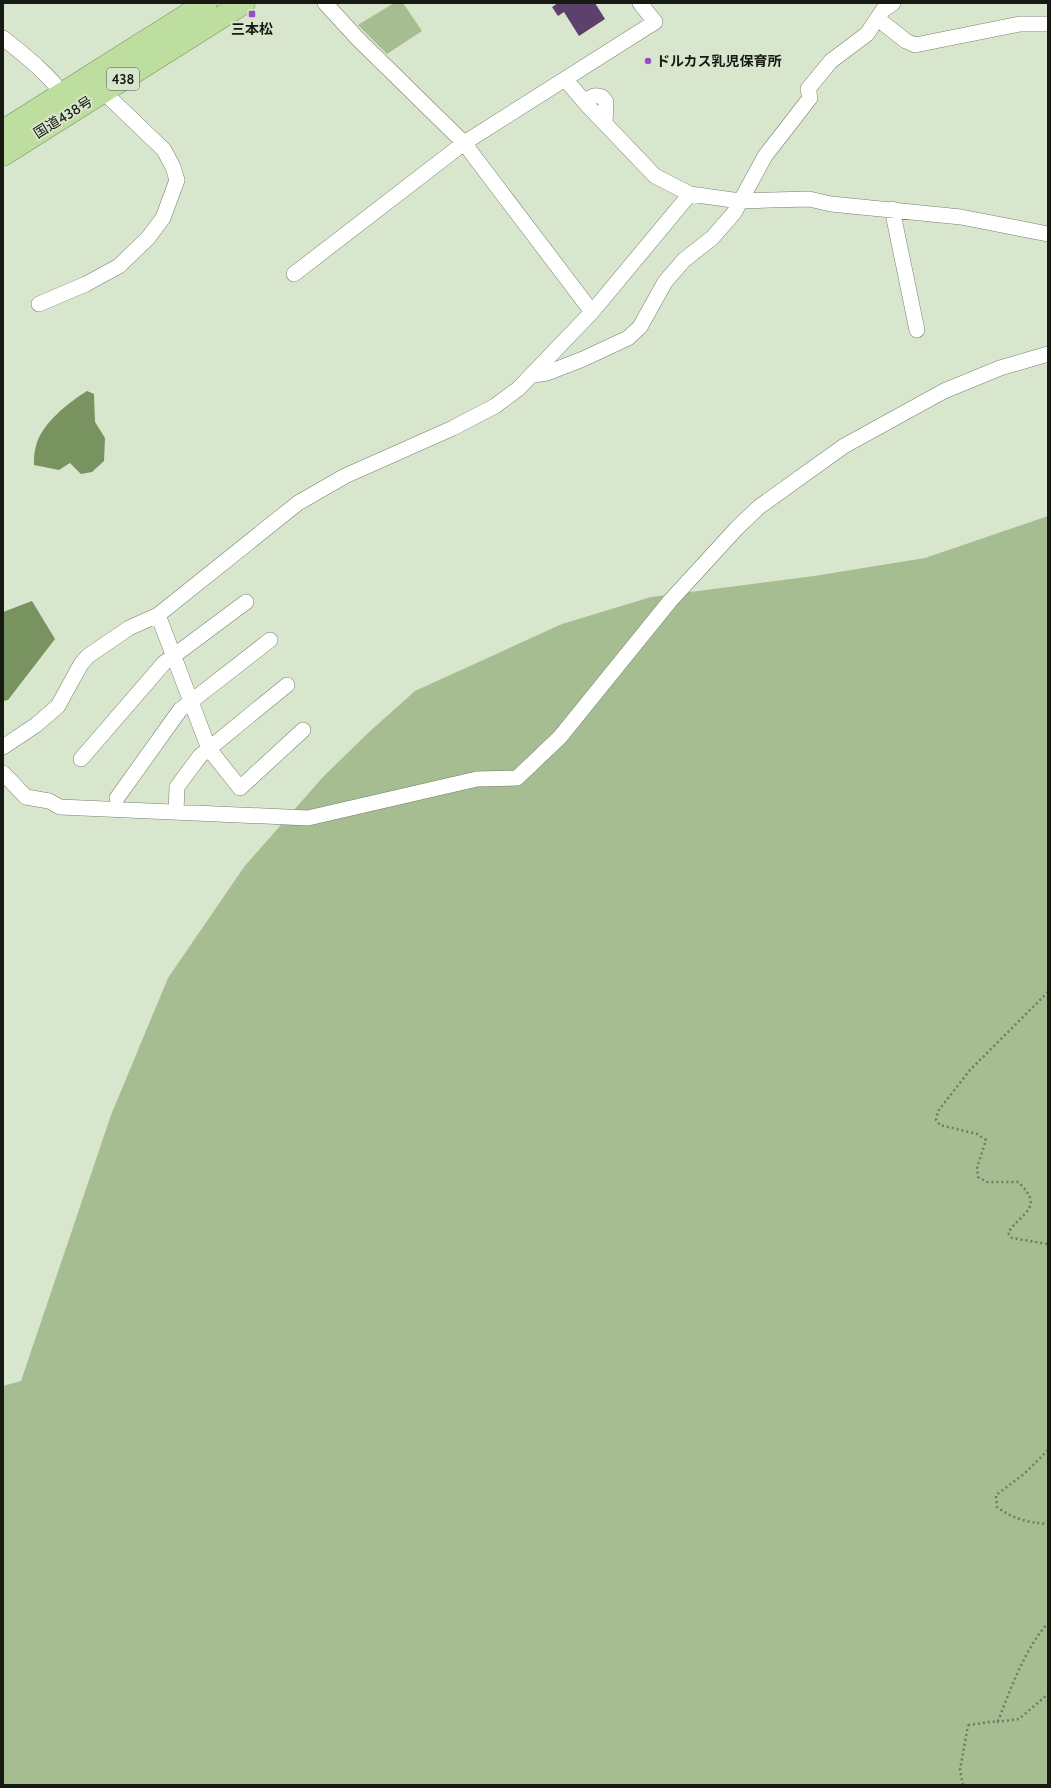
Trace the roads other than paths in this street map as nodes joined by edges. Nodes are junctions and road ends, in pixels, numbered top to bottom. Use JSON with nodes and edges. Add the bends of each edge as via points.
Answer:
{"nodes":[{"id":1,"x":206,"y":3,"type":"edge"},
{"id":2,"x":244,"y":3,"type":"edge"},
{"id":3,"x":325,"y":3,"type":"edge"},
{"id":4,"x":640,"y":3,"type":"edge"},
{"id":5,"x":894,"y":3,"type":"edge"},
{"id":6,"x":878,"y":19,"type":"junction"},
{"id":7,"x":1048,"y":24,"type":"edge"},
{"id":8,"x":3,"y":38,"type":"edge"},
{"id":9,"x":564,"y":79,"type":"junction"},
{"id":10,"x":98,"y":83,"type":"junction"},
{"id":11,"x":68,"y":102,"type":"junction"},
{"id":12,"x":3,"y":131,"type":"edge"},
{"id":13,"x":464,"y":142,"type":"junction"},
{"id":14,"x":3,"y":155,"type":"edge"},
{"id":15,"x":690,"y":194,"type":"junction"},
{"id":16,"x":740,"y":201,"type":"junction"},
{"id":17,"x":892,"y":209,"type":"junction"},
{"id":18,"x":1048,"y":233,"type":"edge"},
{"id":19,"x":294,"y":274,"type":"dead end"},
{"id":20,"x":39,"y":304,"type":"dead end"},
{"id":21,"x":592,"y":312,"type":"junction"},
{"id":22,"x":917,"y":330,"type":"dead end"},
{"id":23,"x":1048,"y":354,"type":"edge"},
{"id":24,"x":533,"y":375,"type":"junction"},
{"id":25,"x":246,"y":602,"type":"dead end"},
{"id":26,"x":158,"y":615,"type":"junction"},
{"id":27,"x":270,"y":640,"type":"dead end"},
{"id":28,"x":173,"y":656,"type":"junction"},
{"id":29,"x":288,"y":685,"type":"dead end"},
{"id":30,"x":191,"y":702,"type":"junction"},
{"id":31,"x":303,"y":730,"type":"dead end"},
{"id":32,"x":3,"y":747,"type":"edge"},
{"id":33,"x":209,"y":749,"type":"junction"},
{"id":34,"x":81,"y":759,"type":"dead end"},
{"id":35,"x":3,"y":773,"type":"edge"},
{"id":36,"x":117,"y":798,"type":"dead end"},
{"id":37,"x":176,"y":812,"type":"junction"}],
"edges":[{"from":1,"to":10,"type":"highway","name":"国道438号","number":"438"},
{"from":2,"to":10,"type":"highway","name":"国道438号","number":"438"},
{"from":3,"to":13,"type":"street","via":[[358,39]]},
{"from":4,"to":9,"type":"street","via":[[655,22]]},
{"from":5,"to":6,"type":"street","via":[[883,10]]},
{"from":6,"to":7,"type":"street","via":[[915,45],[1020,24]]},
{"from":6,"to":16,"type":"street","via":[[867,34],[831,61],[808,89],[810,98],[765,156]]},
{"from":8,"to":11,"type":"street","via":[[36,64]]},
{"from":9,"to":13,"type":"street"},
{"from":9,"to":15,"type":"street","via":[[655,176]]},
{"from":10,"to":11,"type":"highway","name":"国道438号","number":"438"},
{"from":10,"to":20,"type":"street","via":[[164,150],[177,180],[163,218],[148,238],[119,266],[86,284]]},
{"from":11,"to":12,"type":"highway","name":"国道438号","number":"438"},
{"from":11,"to":14,"type":"highway","name":"国道438号","number":"438"},
{"from":13,"to":19,"type":"street"},
{"from":13,"to":21,"type":"street"},
{"from":15,"to":16,"type":"street"},
{"from":15,"to":21,"type":"street"},
{"from":16,"to":17,"type":"street","via":[[809,199],[831,204]]},
{"from":16,"to":24,"type":"street","via":[[734,213],[712,238],[684,260],[665,282],[640,327],[628,338],[547,373]]},
{"from":17,"to":18,"type":"street","via":[[961,217]]},
{"from":17,"to":22,"type":"street"},
{"from":21,"to":24,"type":"street"},
{"from":23,"to":37,"type":"street","via":[[1000,368],[944,391],[844,446],[759,507],[670,601],[560,737],[517,778],[477,779],[308,818]]},
{"from":24,"to":26,"type":"street","via":[[495,406],[453,428],[345,476],[298,503]]},
{"from":25,"to":28,"type":"street"},
{"from":26,"to":28,"type":"street"},
{"from":26,"to":32,"type":"street","via":[[129,628],[88,656],[58,706],[36,725]]},
{"from":27,"to":30,"type":"street"},
{"from":28,"to":30,"type":"street"},
{"from":28,"to":34,"type":"street","via":[[164,663]]},
{"from":29,"to":33,"type":"street"},
{"from":30,"to":33,"type":"street"},
{"from":30,"to":36,"type":"street","via":[[180,710]]},
{"from":31,"to":33,"type":"street","via":[[240,788]]},
{"from":33,"to":37,"type":"street","via":[[200,756],[176,787]]},
{"from":35,"to":37,"type":"street","via":[[26,797],[49,801],[60,807]]}]}
